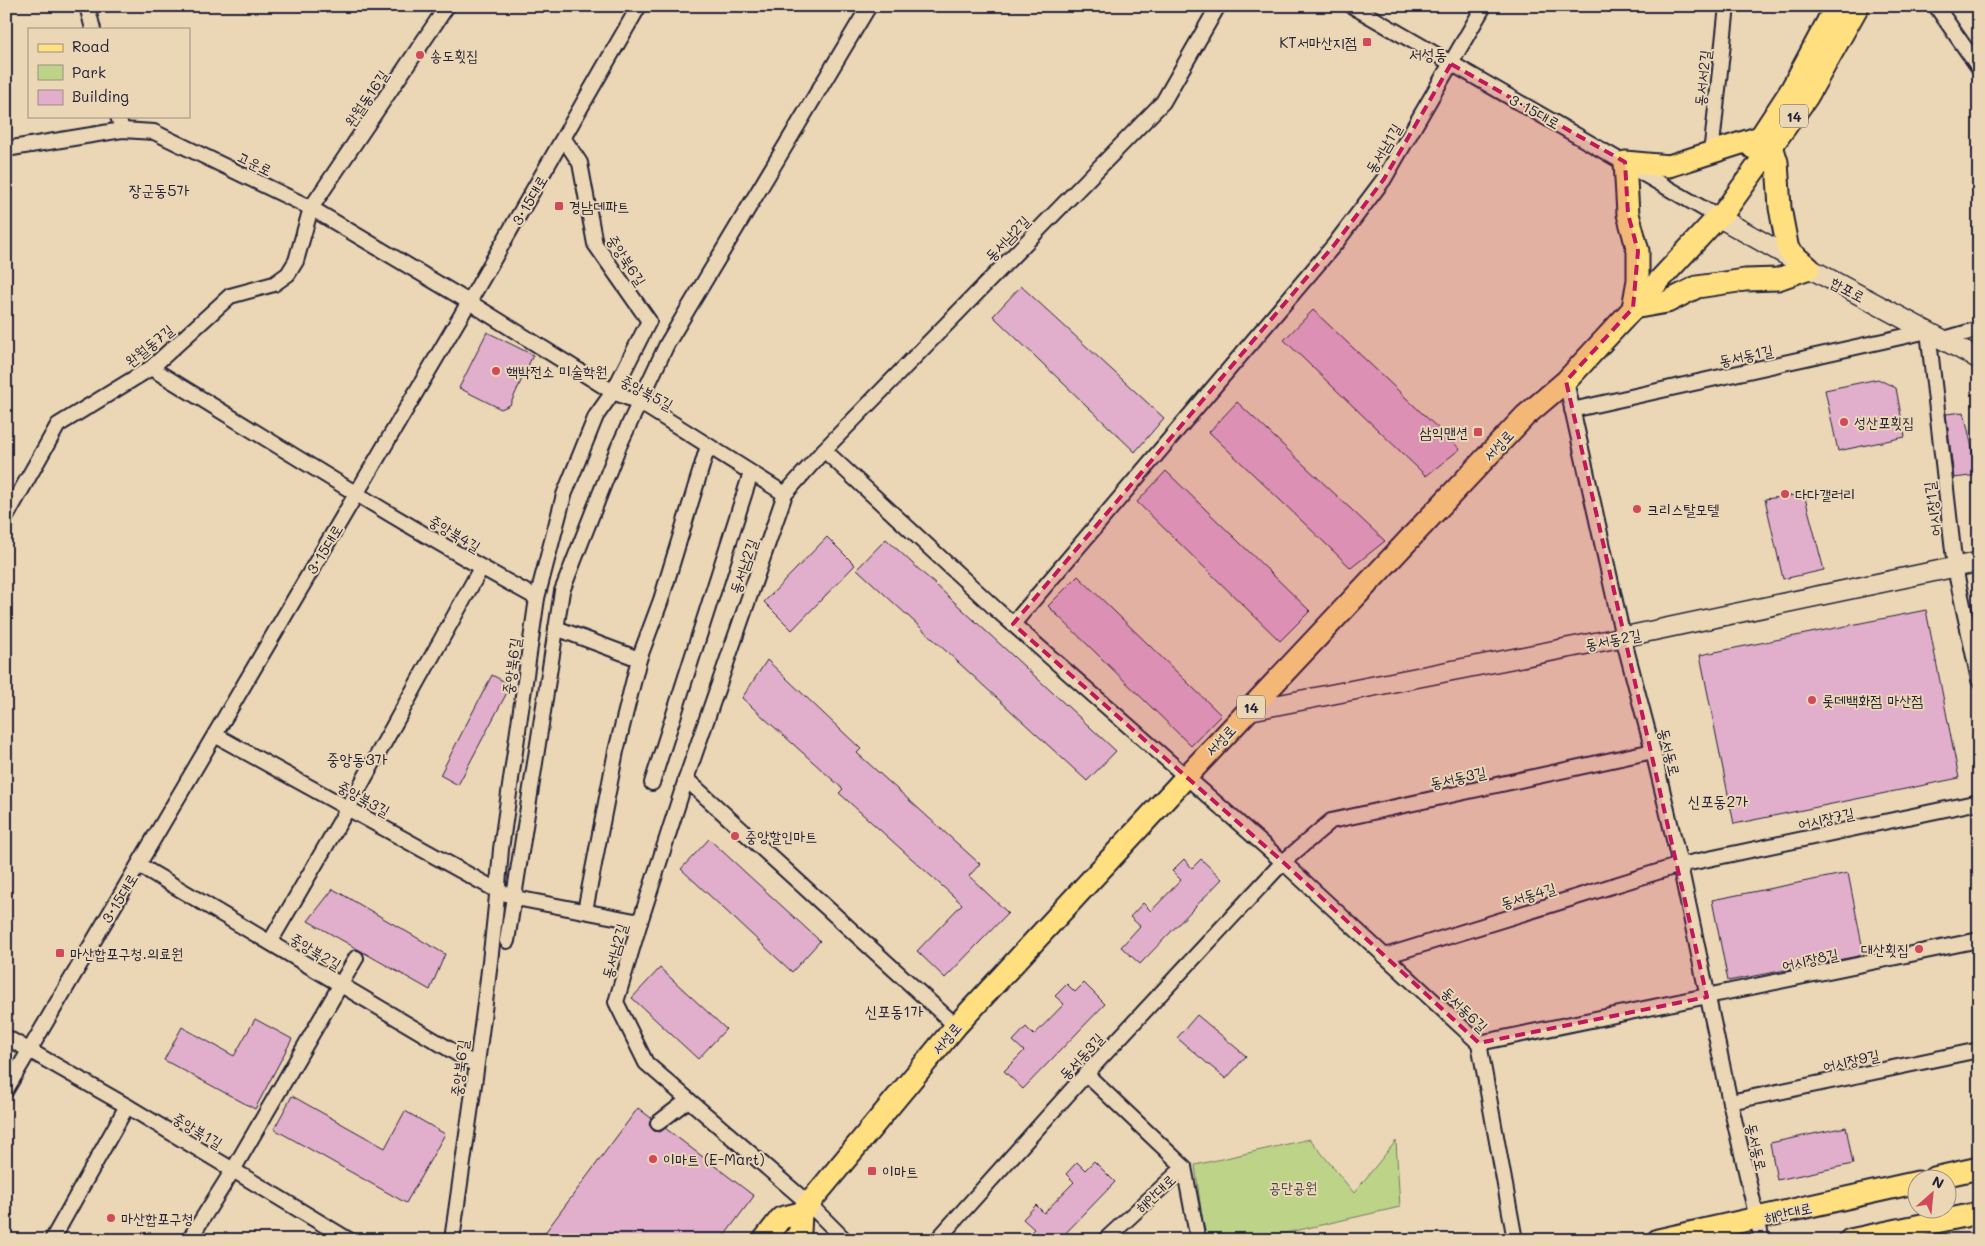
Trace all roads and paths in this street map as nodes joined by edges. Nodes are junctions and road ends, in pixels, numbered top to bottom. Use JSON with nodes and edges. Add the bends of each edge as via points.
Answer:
{"nodes":[{"id":1,"x":87,"y":6,"type":"edge"},
{"id":2,"x":447,"y":6,"type":"edge"},
{"id":3,"x":639,"y":6,"type":"edge"},
{"id":4,"x":869,"y":6,"type":"edge"},
{"id":5,"x":1218,"y":6,"type":"edge"},
{"id":6,"x":1352,"y":6,"type":"edge"},
{"id":7,"x":1484,"y":6,"type":"edge"},
{"id":8,"x":1727,"y":6,"type":"edge"},
{"id":9,"x":1836,"y":6,"type":"edge"},
{"id":10,"x":1858,"y":6,"type":"edge"},
{"id":11,"x":1936,"y":6,"type":"edge"},
{"id":12,"x":93,"y":28,"type":"edge"},
{"id":13,"x":1451,"y":64,"type":"junction"},
{"id":14,"x":1979,"y":68,"type":"edge"},
{"id":15,"x":120,"y":123,"type":"edge"},
{"id":16,"x":564,"y":139,"type":"junction"},
{"id":17,"x":1766,"y":142,"type":"junction"},
{"id":18,"x":6,"y":149,"type":"edge"},
{"id":19,"x":1710,"y":154,"type":"junction"},
{"id":20,"x":1625,"y":162,"type":"junction"},
{"id":21,"x":311,"y":208,"type":"junction"},
{"id":22,"x":1718,"y":217,"type":"junction"},
{"id":23,"x":1809,"y":268,"type":"junction"},
{"id":24,"x":469,"y":302,"type":"junction"},
{"id":25,"x":1633,"y":308,"type":"junction"},
{"id":26,"x":1979,"y":329,"type":"edge"},
{"id":27,"x":1934,"y":336,"type":"junction"},
{"id":28,"x":1979,"y":359,"type":"edge"},
{"id":29,"x":151,"y":368,"type":"junction"},
{"id":30,"x":1566,"y":381,"type":"junction"},
{"id":31,"x":613,"y":392,"type":"junction"},
{"id":32,"x":639,"y":402,"type":"junction"},
{"id":33,"x":1572,"y":410,"type":"junction"},
{"id":34,"x":708,"y":446,"type":"junction"},
{"id":35,"x":824,"y":450,"type":"junction"},
{"id":36,"x":752,"y":473,"type":"junction"},
{"id":37,"x":356,"y":494,"type":"junction"},
{"id":38,"x":785,"y":494,"type":"junction"},
{"id":39,"x":6,"y":517,"type":"edge"},
{"id":40,"x":1979,"y":562,"type":"edge"},
{"id":41,"x":481,"y":568,"type":"junction"},
{"id":42,"x":1955,"y":568,"type":"junction"},
{"id":43,"x":537,"y":598,"type":"junction"},
{"id":44,"x":1013,"y":624,"type":"junction"},
{"id":45,"x":556,"y":628,"type":"junction"},
{"id":46,"x":1623,"y":637,"type":"junction"},
{"id":47,"x":639,"y":659,"type":"junction"},
{"id":48,"x":1979,"y":680,"type":"edge"},
{"id":49,"x":1247,"y":711,"type":"junction"},
{"id":50,"x":215,"y":735,"type":"junction"},
{"id":51,"x":1653,"y":751,"type":"junction"},
{"id":52,"x":1186,"y":777,"type":"junction"},
{"id":53,"x":686,"y":779,"type":"junction"},
{"id":54,"x":652,"y":783,"type":"dead end"},
{"id":55,"x":1979,"y":802,"type":"edge"},
{"id":56,"x":348,"y":808,"type":"junction"},
{"id":57,"x":1284,"y":862,"type":"junction"},
{"id":58,"x":139,"y":865,"type":"junction"},
{"id":59,"x":1680,"y":865,"type":"junction"},
{"id":60,"x":498,"y":891,"type":"junction"},
{"id":61,"x":514,"y":896,"type":"junction"},
{"id":62,"x":585,"y":911,"type":"junction"},
{"id":63,"x":640,"y":922,"type":"junction"},
{"id":64,"x":1979,"y":940,"type":"edge"},
{"id":65,"x":270,"y":942,"type":"junction"},
{"id":66,"x":507,"y":942,"type":"dead end"},
{"id":67,"x":1386,"y":956,"type":"junction"},
{"id":68,"x":356,"y":958,"type":"dead end"},
{"id":69,"x":340,"y":984,"type":"junction"},
{"id":70,"x":1707,"y":997,"type":"junction"},
{"id":71,"x":956,"y":1026,"type":"junction"},
{"id":72,"x":6,"y":1037,"type":"edge"},
{"id":73,"x":1479,"y":1043,"type":"junction"},
{"id":74,"x":28,"y":1050,"type":"junction"},
{"id":75,"x":1979,"y":1050,"type":"edge"},
{"id":76,"x":476,"y":1065,"type":"junction"},
{"id":77,"x":1086,"y":1074,"type":"junction"},
{"id":78,"x":6,"y":1090,"type":"edge"},
{"id":79,"x":688,"y":1100,"type":"junction"},
{"id":80,"x":1730,"y":1102,"type":"junction"},
{"id":81,"x":127,"y":1106,"type":"junction"},
{"id":82,"x":658,"y":1122,"type":"dead end"},
{"id":83,"x":1184,"y":1167,"type":"junction"},
{"id":84,"x":1979,"y":1168,"type":"edge"},
{"id":85,"x":233,"y":1170,"type":"junction"},
{"id":86,"x":1958,"y":1173,"type":"edge"},
{"id":87,"x":1908,"y":1184,"type":"edge"},
{"id":88,"x":805,"y":1209,"type":"junction"},
{"id":89,"x":1979,"y":1213,"type":"edge"},
{"id":90,"x":1758,"y":1219,"type":"junction"},
{"id":91,"x":52,"y":1240,"type":"edge"},
{"id":92,"x":189,"y":1240,"type":"edge"},
{"id":93,"x":349,"y":1240,"type":"edge"},
{"id":94,"x":452,"y":1240,"type":"edge"},
{"id":95,"x":764,"y":1240,"type":"edge"},
{"id":96,"x":794,"y":1240,"type":"edge"},
{"id":97,"x":845,"y":1240,"type":"edge"},
{"id":98,"x":937,"y":1240,"type":"edge"},
{"id":99,"x":1105,"y":1240,"type":"edge"},
{"id":100,"x":1198,"y":1240,"type":"edge"},
{"id":101,"x":1515,"y":1240,"type":"edge"},
{"id":102,"x":1658,"y":1240,"type":"edge"},
{"id":103,"x":1762,"y":1240,"type":"edge"},
{"id":104,"x":1850,"y":1240,"type":"edge"}],
"edges":[{"from":1,"to":12,"type":"street"},
{"from":2,"to":21,"type":"street","name":"완월동16길"},
{"from":3,"to":16,"type":"street","name":"3·15대로"},
{"from":4,"to":32,"type":"street","via":[[667,344]]},
{"from":5,"to":35,"type":"street","name":"동서남2길","via":[[1163,102]]},
{"from":6,"to":13,"type":"street","name":"3·15대로"},
{"from":7,"to":13,"type":"street","name":"동서남1길"},
{"from":8,"to":19,"type":"street","name":"동서서2길"},
{"from":9,"to":17,"type":"main road","number":"14"},
{"from":10,"to":17,"type":"main road","number":"14","via":[[1807,97]]},
{"from":11,"to":14,"type":"street"},
{"from":13,"to":20,"type":"street","name":"3·15대로"},
{"from":13,"to":44,"type":"street","name":"동서남1길","via":[[1384,179],[1335,244]]},
{"from":15,"to":18,"type":"street","name":"고운로"},
{"from":15,"to":21,"type":"street","name":"고운로","via":[[154,132]]},
{"from":16,"to":24,"type":"street","name":"3·15대로"},
{"from":16,"to":31,"type":"street","name":"중앙북6길","via":[[580,163],[595,244],[649,322]]},
{"from":17,"to":19,"type":"main road"},
{"from":17,"to":22,"type":"main road","number":"14","via":[[1725,211]]},
{"from":17,"to":23,"type":"main road","via":[[1777,162],[1780,208],[1788,250]]},
{"from":19,"to":20,"type":"main road","via":[[1669,166]]},
{"from":20,"to":22,"type":"street","name":"3·15대로"},
{"from":20,"to":25,"type":"main road","via":[[1628,214],[1638,251],[1638,280]]},
{"from":21,"to":24,"type":"street","name":"고운로"},
{"from":21,"to":29,"type":"street","name":"완월동7길","via":[[296,261],[288,274],[274,284],[230,296]]},
{"from":22,"to":23,"type":"main road","name":"합포로"},
{"from":22,"to":25,"type":"main road","name":"서성로","number":"14"},
{"from":23,"to":25,"type":"main road","via":[[1778,279],[1697,286],[1667,302]]},
{"from":23,"to":27,"type":"main road","name":"합포로"},
{"from":24,"to":31,"type":"street","name":"중앙북5길"},
{"from":24,"to":37,"type":"street","name":"3·15대로"},
{"from":25,"to":30,"type":"main road","name":"서성로","number":"14"},
{"from":26,"to":27,"type":"street","name":"동서동1길"},
{"from":27,"to":28,"type":"main road","name":"합포로"},
{"from":27,"to":33,"type":"street","name":"동서동1길"},
{"from":27,"to":42,"type":"street","name":"어시장1길"},
{"from":29,"to":37,"type":"street","name":"중앙북4길"},
{"from":29,"to":39,"type":"street","name":"완월동7길","via":[[58,425]]},
{"from":30,"to":33,"type":"street","name":"동서동로"},
{"from":30,"to":49,"type":"main road","name":"서성로","number":"14","via":[[1525,416]]},
{"from":31,"to":32,"type":"street","name":"중앙북5길"},
{"from":31,"to":43,"type":"street","name":"중앙북6길","via":[[596,416],[564,495]]},
{"from":32,"to":34,"type":"street","name":"중앙북5길"},
{"from":32,"to":45,"type":"street","via":[[562,591]]},
{"from":33,"to":46,"type":"street","name":"동서동로"},
{"from":34,"to":36,"type":"street","name":"중앙북5길"},
{"from":34,"to":47,"type":"street","via":[[662,600]]},
{"from":35,"to":38,"type":"street","name":"동서남2길"},
{"from":35,"to":44,"type":"street","name":"동서동6길"},
{"from":36,"to":38,"type":"street","name":"중앙북5길"},
{"from":36,"to":54,"type":"street"},
{"from":37,"to":41,"type":"street","name":"중앙북4길"},
{"from":37,"to":50,"type":"street","name":"3·15대로"},
{"from":38,"to":53,"type":"street","name":"동서남2길"},
{"from":40,"to":42,"type":"main road","name":"동서동2길"},
{"from":41,"to":43,"type":"street","name":"중앙북4길"},
{"from":41,"to":56,"type":"street"},
{"from":42,"to":46,"type":"main road","name":"동서동2길"},
{"from":42,"to":48,"type":"street","name":"어시장1길"},
{"from":43,"to":60,"type":"street","name":"중앙북6길","via":[[501,849]]},
{"from":44,"to":52,"type":"street","name":"동서동6길"},
{"from":45,"to":47,"type":"street"},
{"from":45,"to":61,"type":"street"},
{"from":46,"to":49,"type":"main road","name":"동서동2길"},
{"from":46,"to":51,"type":"street","name":"동서동로"},
{"from":47,"to":62,"type":"street","via":[[616,751]]},
{"from":49,"to":52,"type":"main road","name":"서성로","number":"14"},
{"from":50,"to":56,"type":"street","name":"중앙북3길"},
{"from":50,"to":58,"type":"street","name":"3·15대로"},
{"from":51,"to":57,"type":"street","name":"동서동3길","via":[[1332,821]]},
{"from":51,"to":59,"type":"street","name":"동서동로"},
{"from":52,"to":57,"type":"street","name":"동서동6길"},
{"from":52,"to":71,"type":"main road","name":"서성로","number":"14"},
{"from":53,"to":63,"type":"street","name":"동서남2길"},
{"from":53,"to":71,"type":"street"},
{"from":55,"to":59,"type":"street","name":"어시장7길"},
{"from":56,"to":60,"type":"street","name":"중앙북3길"},
{"from":56,"to":65,"type":"street"},
{"from":57,"to":67,"type":"street","name":"동서동6길"},
{"from":57,"to":77,"type":"street","name":"동서동3길"},
{"from":58,"to":65,"type":"street","name":"중앙북2길"},
{"from":58,"to":74,"type":"street","name":"3·15대로"},
{"from":59,"to":67,"type":"street","name":"동서동4길"},
{"from":59,"to":70,"type":"street","name":"동서동로"},
{"from":60,"to":61,"type":"street","name":"중앙북3길"},
{"from":60,"to":76,"type":"street","name":"중앙북6길"},
{"from":61,"to":62,"type":"street","name":"중앙북3길"},
{"from":61,"to":66,"type":"street"},
{"from":62,"to":63,"type":"street","name":"중앙북3길"},
{"from":63,"to":79,"type":"street","name":"동서남2길","via":[[616,1002],[646,1063]]},
{"from":64,"to":70,"type":"street","name":"어시장8길"},
{"from":65,"to":69,"type":"street","name":"중앙북2길"},
{"from":67,"to":73,"type":"street","name":"동서동6길"},
{"from":68,"to":69,"type":"street"},
{"from":69,"to":76,"type":"street","name":"중앙북2길"},
{"from":69,"to":85,"type":"street"},
{"from":70,"to":73,"type":"street","name":"어시장8길"},
{"from":70,"to":80,"type":"street","name":"동서동로"},
{"from":71,"to":88,"type":"main road","name":"서성로","number":"14"},
{"from":72,"to":74,"type":"street"},
{"from":73,"to":101,"type":"street","name":"동서동6길"},
{"from":74,"to":78,"type":"street","name":"3·15대로"},
{"from":74,"to":81,"type":"street","name":"중앙북1길"},
{"from":75,"to":80,"type":"street","name":"어시장9길"},
{"from":76,"to":94,"type":"street","name":"중앙북6길"},
{"from":77,"to":83,"type":"street"},
{"from":77,"to":98,"type":"street","name":"동서동3길"},
{"from":79,"to":82,"type":"street"},
{"from":79,"to":88,"type":"street","name":"동서남2길"},
{"from":80,"to":90,"type":"street","name":"동서동로"},
{"from":81,"to":85,"type":"street","name":"중앙북1길"},
{"from":81,"to":91,"type":"street"},
{"from":83,"to":99,"type":"street","name":"해안대로"},
{"from":83,"to":100,"type":"street"},
{"from":84,"to":86,"type":"main road"},
{"from":85,"to":92,"type":"street"},
{"from":85,"to":93,"type":"street","name":"중앙북1길"},
{"from":87,"to":90,"type":"main road","name":"해안대로"},
{"from":88,"to":95,"type":"main road","via":[[780,1218]]},
{"from":88,"to":96,"type":"main road","name":"서성로","number":"14","via":[[800,1232]]},
{"from":88,"to":97,"type":"street"},
{"from":89,"to":104,"type":"main road"},
{"from":90,"to":102,"type":"main road","name":"해안대로"},
{"from":90,"to":103,"type":"street","name":"동서동로"}]}
